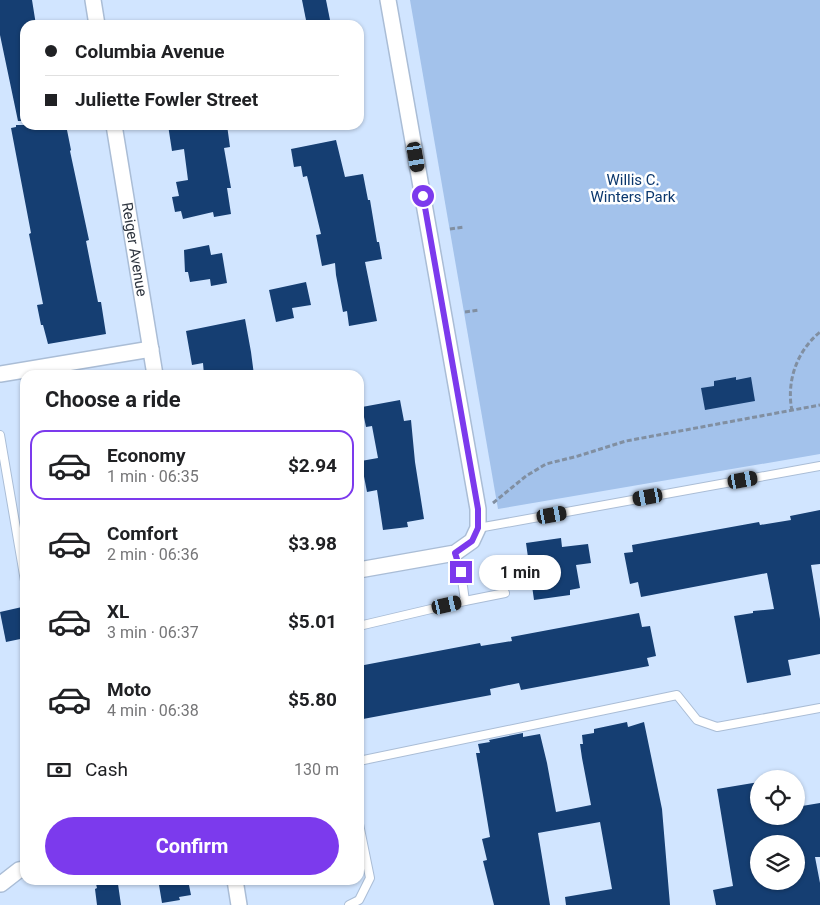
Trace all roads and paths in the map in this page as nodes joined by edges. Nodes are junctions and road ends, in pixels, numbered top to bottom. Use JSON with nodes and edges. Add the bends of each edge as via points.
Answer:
{"nodes":[{"id":1,"x":93,"y":0,"type":"edge"},
{"id":2,"x":388,"y":0,"type":"edge"},
{"id":3,"x":96,"y":20,"type":"edge"},
{"id":4,"x":115,"y":130,"type":"edge"},
{"id":5,"x":464,"y":227,"type":"dead end"},
{"id":6,"x":450,"y":229,"type":"dead end"},
{"id":7,"x":479,"y":310,"type":"dead end"},
{"id":8,"x":465,"y":312,"type":"dead end"},
{"id":9,"x":820,"y":332,"type":"edge"},
{"id":10,"x":151,"y":349,"type":"junction"},
{"id":11,"x":24,"y":370,"type":"edge"},
{"id":12,"x":154,"y":370,"type":"edge"},
{"id":13,"x":20,"y":371,"type":"edge"},
{"id":14,"x":0,"y":374,"type":"edge"},
{"id":15,"x":820,"y":405,"type":"edge"},
{"id":16,"x":792,"y":410,"type":"junction"},
{"id":17,"x":0,"y":435,"type":"edge"},
{"id":18,"x":820,"y":466,"type":"edge"},
{"id":19,"x":478,"y":509,"type":"junction"},
{"id":20,"x":475,"y":534,"type":"junction"},
{"id":21,"x":20,"y":552,"type":"edge"},
{"id":22,"x":455,"y":553,"type":"junction"},
{"id":23,"x":364,"y":569,"type":"edge"},
{"id":24,"x":505,"y":593,"type":"dead end"},
{"id":25,"x":465,"y":601,"type":"junction"},
{"id":26,"x":364,"y":625,"type":"edge"},
{"id":27,"x":820,"y":708,"type":"edge"},
{"id":28,"x":364,"y":760,"type":"edge"},
{"id":29,"x":364,"y":849,"type":"edge"},
{"id":30,"x":20,"y":870,"type":"edge"},
{"id":31,"x":0,"y":884,"type":"edge"},
{"id":32,"x":236,"y":885,"type":"edge"},
{"id":33,"x":239,"y":905,"type":"edge"},
{"id":34,"x":349,"y":905,"type":"edge"}],
"edges":[{"from":1,"to":3,"type":"street"},
{"from":2,"to":19,"type":"street"},
{"from":4,"to":10,"type":"street","name":"Reiger Avenue"},
{"from":5,"to":6,"type":"path"},
{"from":7,"to":8,"type":"path"},
{"from":9,"to":16,"type":"path","via":[[806,347],[794,368],[790,388]]},
{"from":10,"to":11,"type":"street"},
{"from":10,"to":12,"type":"street","name":"Reiger Avenue"},
{"from":13,"to":14,"type":"street"},
{"from":15,"to":16,"type":"path"},
{"from":16,"to":19,"type":"path","via":[[626,441],[546,464],[494,503]]},
{"from":17,"to":21,"type":"lane"},
{"from":18,"to":20,"type":"lane"},
{"from":19,"to":20,"type":"street"},
{"from":20,"to":22,"type":"street"},
{"from":22,"to":23,"type":"street"},
{"from":22,"to":25,"type":"lane"},
{"from":24,"to":25,"type":"lane"},
{"from":25,"to":26,"type":"lane"},
{"from":27,"to":28,"type":"lane","via":[[717,727],[697,720],[677,695]]},
{"from":29,"to":34,"type":"lane","via":[[370,878],[359,900]]},
{"from":30,"to":31,"type":"street"},
{"from":32,"to":33,"type":"street"}]}
